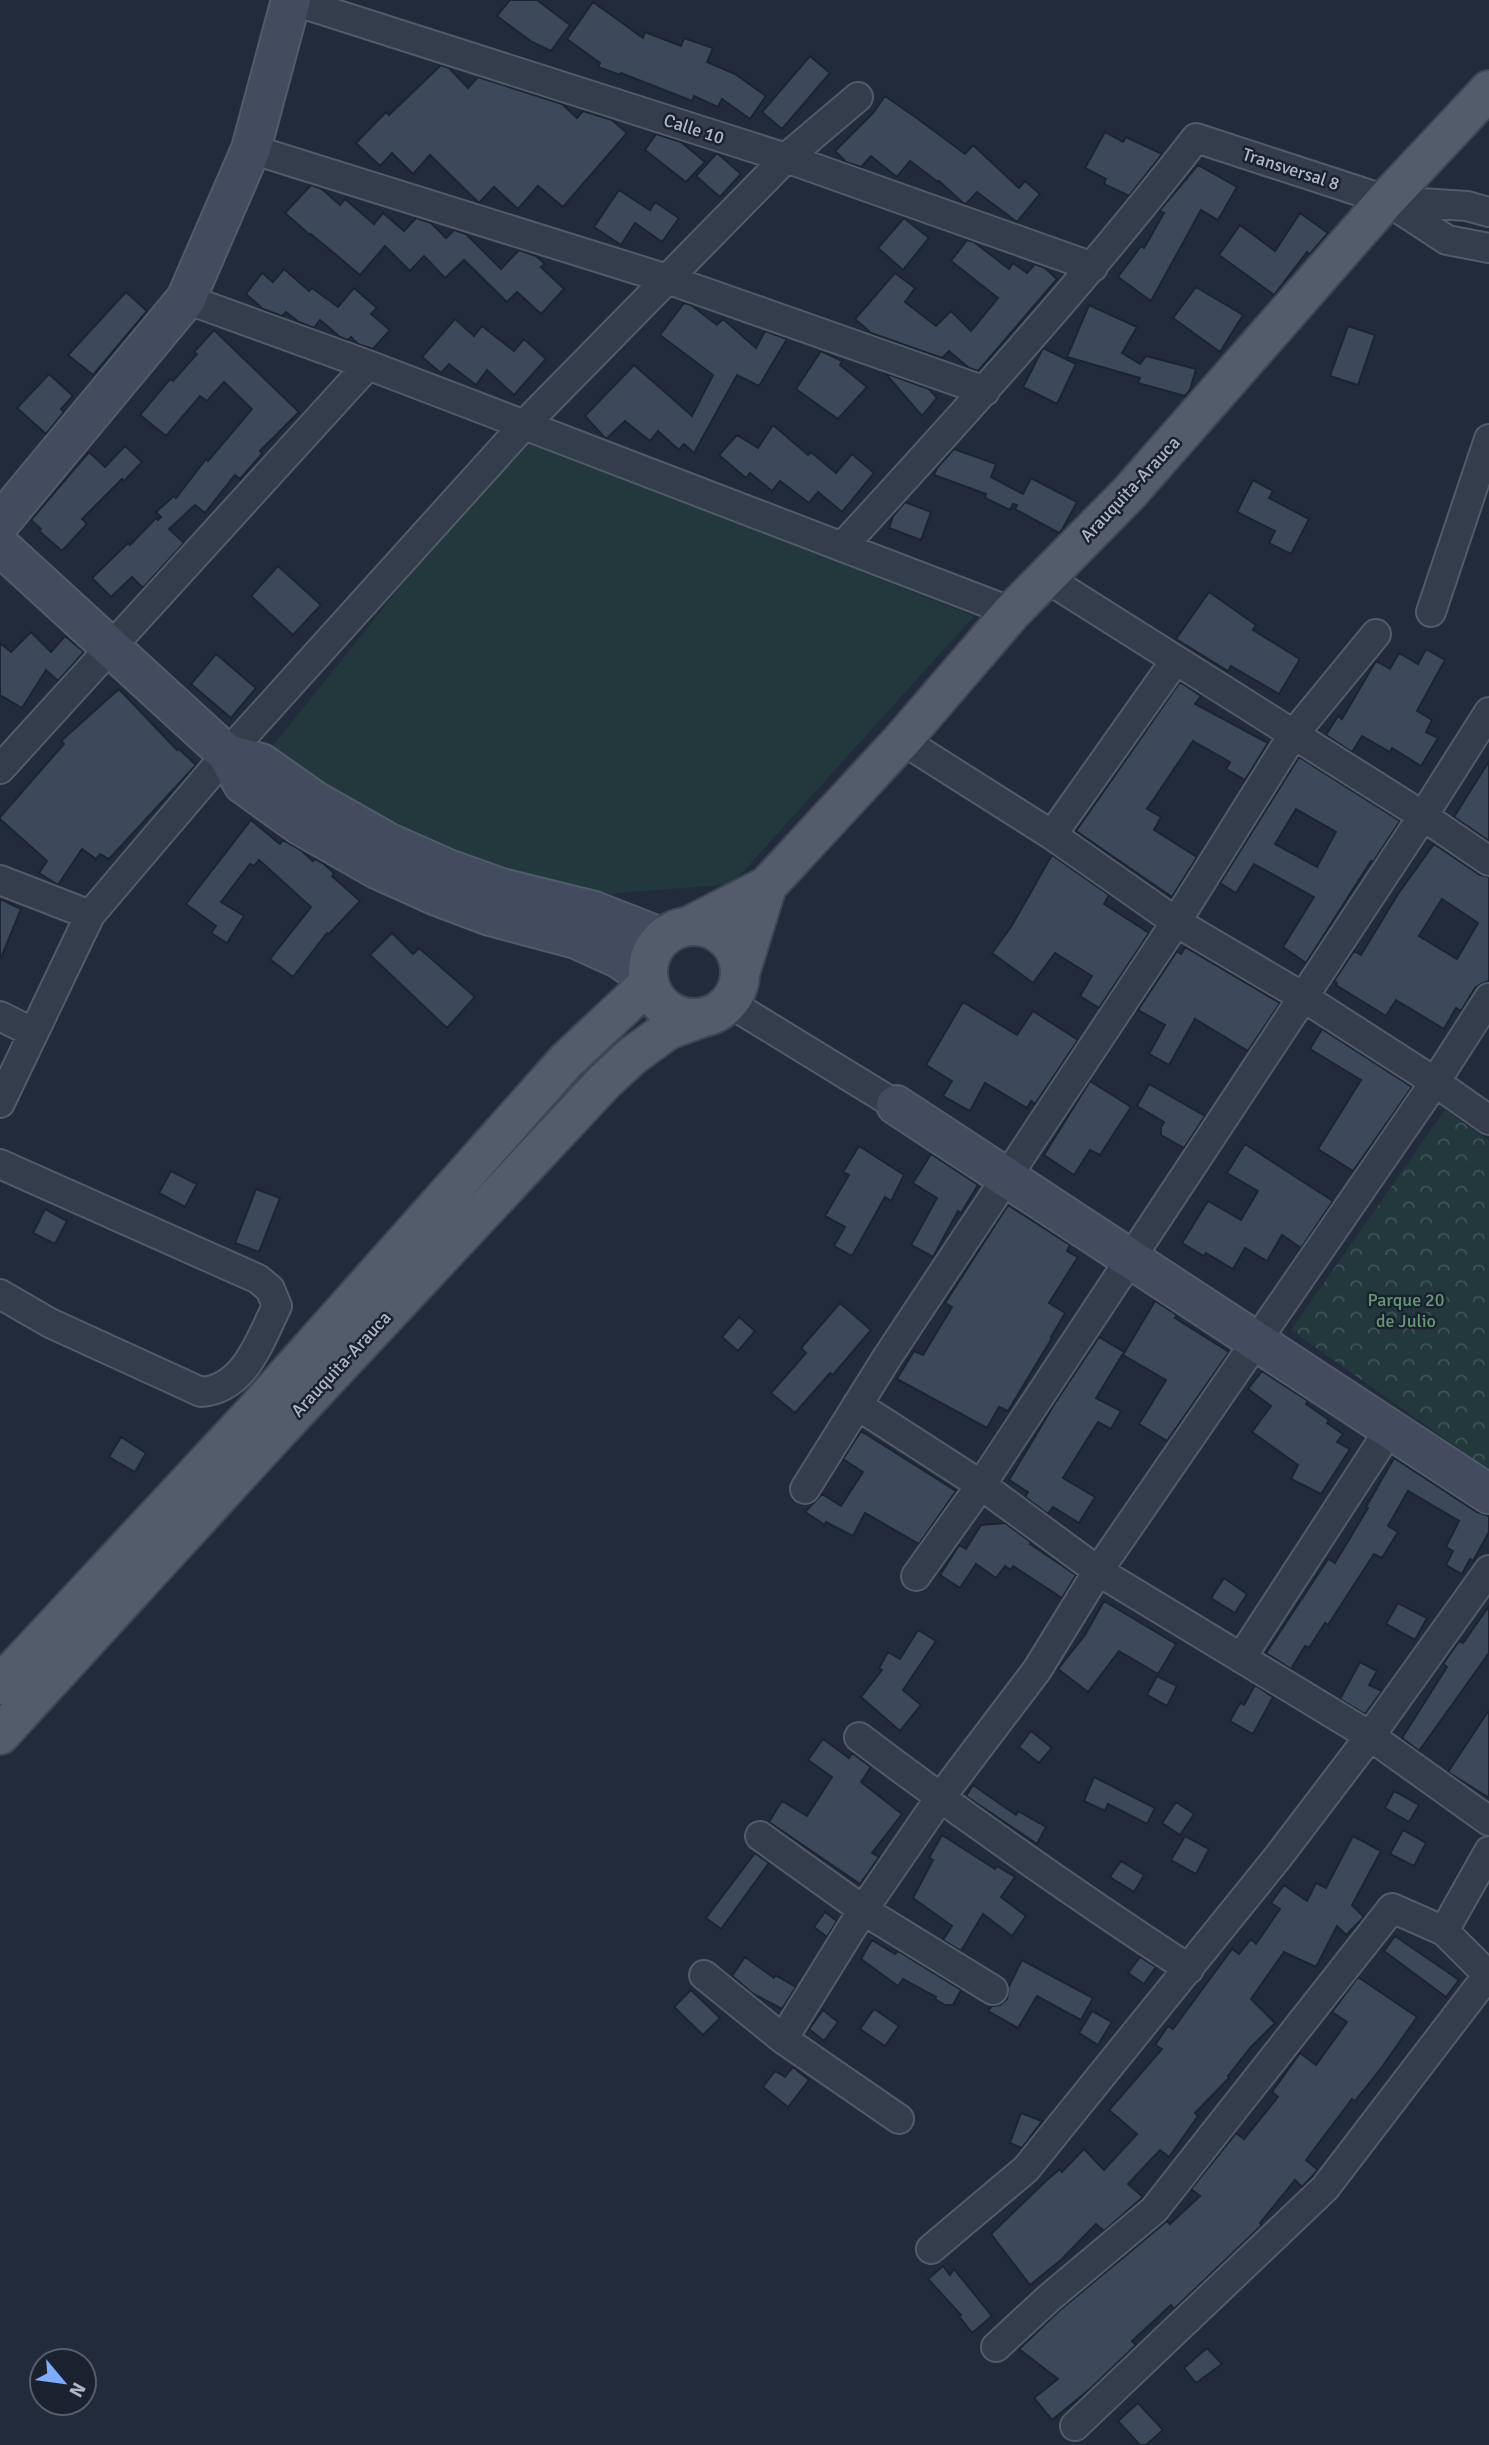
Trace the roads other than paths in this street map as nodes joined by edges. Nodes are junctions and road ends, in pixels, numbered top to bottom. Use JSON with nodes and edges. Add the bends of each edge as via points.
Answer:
{"nodes":[{"id":1,"x":291,"y":0,"type":"edge"},
{"id":2,"x":1489,"y":90,"type":"edge"},
{"id":3,"x":858,"y":97,"type":"dead end"},
{"id":4,"x":251,"y":149,"type":"junction"},
{"id":5,"x":786,"y":158,"type":"junction"},
{"id":6,"x":1387,"y":200,"type":"junction"},
{"id":7,"x":1489,"y":212,"type":"edge"},
{"id":8,"x":1489,"y":248,"type":"edge"},
{"id":9,"x":1093,"y":267,"type":"junction"},
{"id":10,"x":667,"y":279,"type":"junction"},
{"id":11,"x":186,"y":299,"type":"junction"},
{"id":12,"x":368,"y":365,"type":"junction"},
{"id":13,"x":985,"y":391,"type":"junction"},
{"id":14,"x":524,"y":425,"type":"junction"},
{"id":15,"x":1489,"y":439,"type":"edge"},
{"id":16,"x":0,"y":523,"type":"edge"},
{"id":17,"x":0,"y":546,"type":"edge"},
{"id":18,"x":842,"y":547,"type":"junction"},
{"id":19,"x":1046,"y":578,"type":"junction"},
{"id":20,"x":1012,"y":612,"type":"junction"},
{"id":21,"x":1430,"y":612,"type":"dead end"},
{"id":22,"x":1376,"y":634,"type":"dead end"},
{"id":23,"x":110,"y":646,"type":"junction"},
{"id":24,"x":1175,"y":661,"type":"junction"},
{"id":25,"x":1489,"y":712,"type":"edge"},
{"id":26,"x":1293,"y":735,"type":"junction"},
{"id":27,"x":902,"y":740,"type":"junction"},
{"id":28,"x":227,"y":754,"type":"junction"},
{"id":29,"x":0,"y":769,"type":"edge"},
{"id":30,"x":1423,"y":816,"type":"junction"},
{"id":31,"x":1052,"y":835,"type":"junction"},
{"id":32,"x":1489,"y":861,"type":"edge"},
{"id":33,"x":0,"y":880,"type":"edge"},
{"id":34,"x":768,"y":886,"type":"junction"},
{"id":35,"x":90,"y":915,"type":"junction"},
{"id":36,"x":1176,"y":922,"type":"junction"},
{"id":37,"x":677,"y":931,"type":"junction"},
{"id":38,"x":649,"y":981,"type":"junction"},
{"id":39,"x":1303,"y":997,"type":"junction"},
{"id":40,"x":723,"y":998,"type":"junction"},
{"id":41,"x":1489,"y":998,"type":"edge"},
{"id":42,"x":0,"y":1017,"type":"edge"},
{"id":43,"x":32,"y":1031,"type":"junction"},
{"id":44,"x":1435,"y":1082,"type":"junction"},
{"id":45,"x":0,"y":1103,"type":"edge"},
{"id":46,"x":896,"y":1105,"type":"joint"},
{"id":47,"x":1489,"y":1120,"type":"edge"},
{"id":48,"x":0,"y":1164,"type":"edge"},
{"id":49,"x":1007,"y":1178,"type":"junction"},
{"id":50,"x":1129,"y":1258,"type":"junction"},
{"id":51,"x":0,"y":1294,"type":"edge"},
{"id":52,"x":1255,"y":1340,"type":"junction"},
{"id":53,"x":857,"y":1405,"type":"junction"},
{"id":54,"x":1390,"y":1429,"type":"junction"},
{"id":55,"x":981,"y":1485,"type":"junction"},
{"id":56,"x":806,"y":1489,"type":"dead end"},
{"id":57,"x":1489,"y":1494,"type":"edge"},
{"id":58,"x":1489,"y":1570,"type":"edge"},
{"id":59,"x":1098,"y":1571,"type":"junction"},
{"id":60,"x":916,"y":1576,"type":"dead end"},
{"id":61,"x":1241,"y":1658,"type":"junction"},
{"id":62,"x":0,"y":1685,"type":"edge"},
{"id":63,"x":0,"y":1735,"type":"edge"},
{"id":64,"x":859,"y":1737,"type":"dead end"},
{"id":65,"x":1370,"y":1737,"type":"junction"},
{"id":66,"x":940,"y":1798,"type":"junction"},
{"id":67,"x":1489,"y":1821,"type":"edge"},
{"id":68,"x":760,"y":1836,"type":"dead end"},
{"id":69,"x":1489,"y":1851,"type":"edge"},
{"id":70,"x":863,"y":1910,"type":"junction"},
{"id":71,"x":1444,"y":1931,"type":"junction"},
{"id":72,"x":1189,"y":1969,"type":"junction"},
{"id":73,"x":704,"y":1975,"type":"dead end"},
{"id":74,"x":993,"y":1990,"type":"dead end"},
{"id":75,"x":783,"y":2039,"type":"junction"},
{"id":76,"x":899,"y":2119,"type":"dead end"},
{"id":77,"x":931,"y":2249,"type":"dead end"},
{"id":78,"x":996,"y":2347,"type":"dead end"},
{"id":79,"x":1075,"y":2426,"type":"dead end"}],
"edges":[{"from":1,"to":4,"type":"street"},
{"from":1,"to":5,"type":"street","name":"Calle 10"},
{"from":2,"to":6,"type":"main road","name":"Arauquita-Arauca"},
{"from":3,"to":5,"type":"street"},
{"from":4,"to":10,"type":"street"},
{"from":4,"to":11,"type":"street"},
{"from":5,"to":9,"type":"street","name":"Calle 10"},
{"from":5,"to":10,"type":"street"},
{"from":6,"to":7,"type":"street","name":"Transversal 8"},
{"from":6,"to":8,"type":"street","name":"Transversal 8","via":[[1447,240]]},
{"from":6,"to":9,"type":"street","name":"Transversal 8","via":[[1196,138]]},
{"from":6,"to":19,"type":"main road","name":"Arauquita-Arauca","via":[[1130,492]]},
{"from":9,"to":13,"type":"street"},
{"from":10,"to":13,"type":"street"},
{"from":10,"to":14,"type":"street"},
{"from":11,"to":12,"type":"street"},
{"from":11,"to":16,"type":"street"},
{"from":12,"to":14,"type":"street"},
{"from":12,"to":23,"type":"street"},
{"from":13,"to":18,"type":"street"},
{"from":14,"to":18,"type":"street"},
{"from":14,"to":28,"type":"street"},
{"from":15,"to":21,"type":"street"},
{"from":17,"to":23,"type":"street"},
{"from":18,"to":20,"type":"street"},
{"from":19,"to":20,"type":"main road","name":"Arauquita-Arauca"},
{"from":19,"to":24,"type":"street"},
{"from":20,"to":27,"type":"main road","name":"Arauquita-Arauca"},
{"from":22,"to":26,"type":"street"},
{"from":23,"to":28,"type":"street"},
{"from":23,"to":29,"type":"street"},
{"from":24,"to":26,"type":"street"},
{"from":24,"to":31,"type":"street"},
{"from":25,"to":30,"type":"street"},
{"from":26,"to":30,"type":"street"},
{"from":26,"to":36,"type":"street"},
{"from":27,"to":31,"type":"street"},
{"from":27,"to":34,"type":"main road","name":"Arauquita-Arauca"},
{"from":28,"to":35,"type":"street"},
{"from":28,"to":37,"type":"street","via":[[261,763],[315,801],[389,843],[448,869],[501,888]]},
{"from":28,"to":38,"type":"street","via":[[243,784],[300,825],[377,869],[490,916],[576,939],[620,959]]},
{"from":30,"to":32,"type":"street"},
{"from":30,"to":39,"type":"street"},
{"from":31,"to":36,"type":"street"},
{"from":33,"to":35,"type":"street"},
{"from":34,"to":37,"type":"main road"},
{"from":34,"to":40,"type":"main road"},
{"from":35,"to":43,"type":"street"},
{"from":36,"to":39,"type":"street"},
{"from":36,"to":49,"type":"street"},
{"from":37,"to":38,"type":"main road","via":[[653,949]]},
{"from":37,"to":40,"type":"main road","via":[[704,926],[734,948]]},
{"from":38,"to":40,"type":"main road","via":[[663,1006],[687,1018]]},
{"from":38,"to":62,"type":"main road","name":"Arauquita-Arauca","via":[[566,1061],[255,1411]]},
{"from":39,"to":44,"type":"street"},
{"from":39,"to":50,"type":"street"},
{"from":40,"to":46,"type":"street"},
{"from":40,"to":63,"type":"main road","name":"Arauquita-Arauca","via":[[668,1030],[605,1082]]},
{"from":41,"to":44,"type":"street"},
{"from":42,"to":43,"type":"street"},
{"from":43,"to":45,"type":"street"},
{"from":44,"to":47,"type":"street"},
{"from":44,"to":52,"type":"street"},
{"from":46,"to":49,"type":"street"},
{"from":48,"to":51,"type":"street","via":[[258,1279],[270,1289],[277,1306],[250,1361],[228,1384],[201,1392],[50,1323]]},
{"from":49,"to":50,"type":"street"},
{"from":49,"to":53,"type":"street"},
{"from":50,"to":52,"type":"street"},
{"from":50,"to":55,"type":"street"},
{"from":52,"to":54,"type":"street"},
{"from":52,"to":59,"type":"street"},
{"from":53,"to":55,"type":"street"},
{"from":53,"to":56,"type":"street"},
{"from":54,"to":57,"type":"street"},
{"from":54,"to":61,"type":"street"},
{"from":55,"to":59,"type":"street"},
{"from":55,"to":60,"type":"street"},
{"from":58,"to":65,"type":"street"},
{"from":59,"to":61,"type":"street"},
{"from":59,"to":66,"type":"street","via":[[1037,1670]]},
{"from":61,"to":65,"type":"street"},
{"from":64,"to":66,"type":"street"},
{"from":65,"to":67,"type":"street"},
{"from":65,"to":72,"type":"street"},
{"from":66,"to":70,"type":"street"},
{"from":66,"to":72,"type":"street"},
{"from":68,"to":70,"type":"street"},
{"from":69,"to":71,"type":"street"},
{"from":70,"to":74,"type":"street"},
{"from":70,"to":75,"type":"street"},
{"from":71,"to":78,"type":"street","via":[[1392,1908],[1154,2210]]},
{"from":71,"to":79,"type":"street","via":[[1488,1975],[1325,2188]]},
{"from":72,"to":77,"type":"street","via":[[1026,2169]]},
{"from":73,"to":75,"type":"street"},
{"from":75,"to":76,"type":"street"}]}
